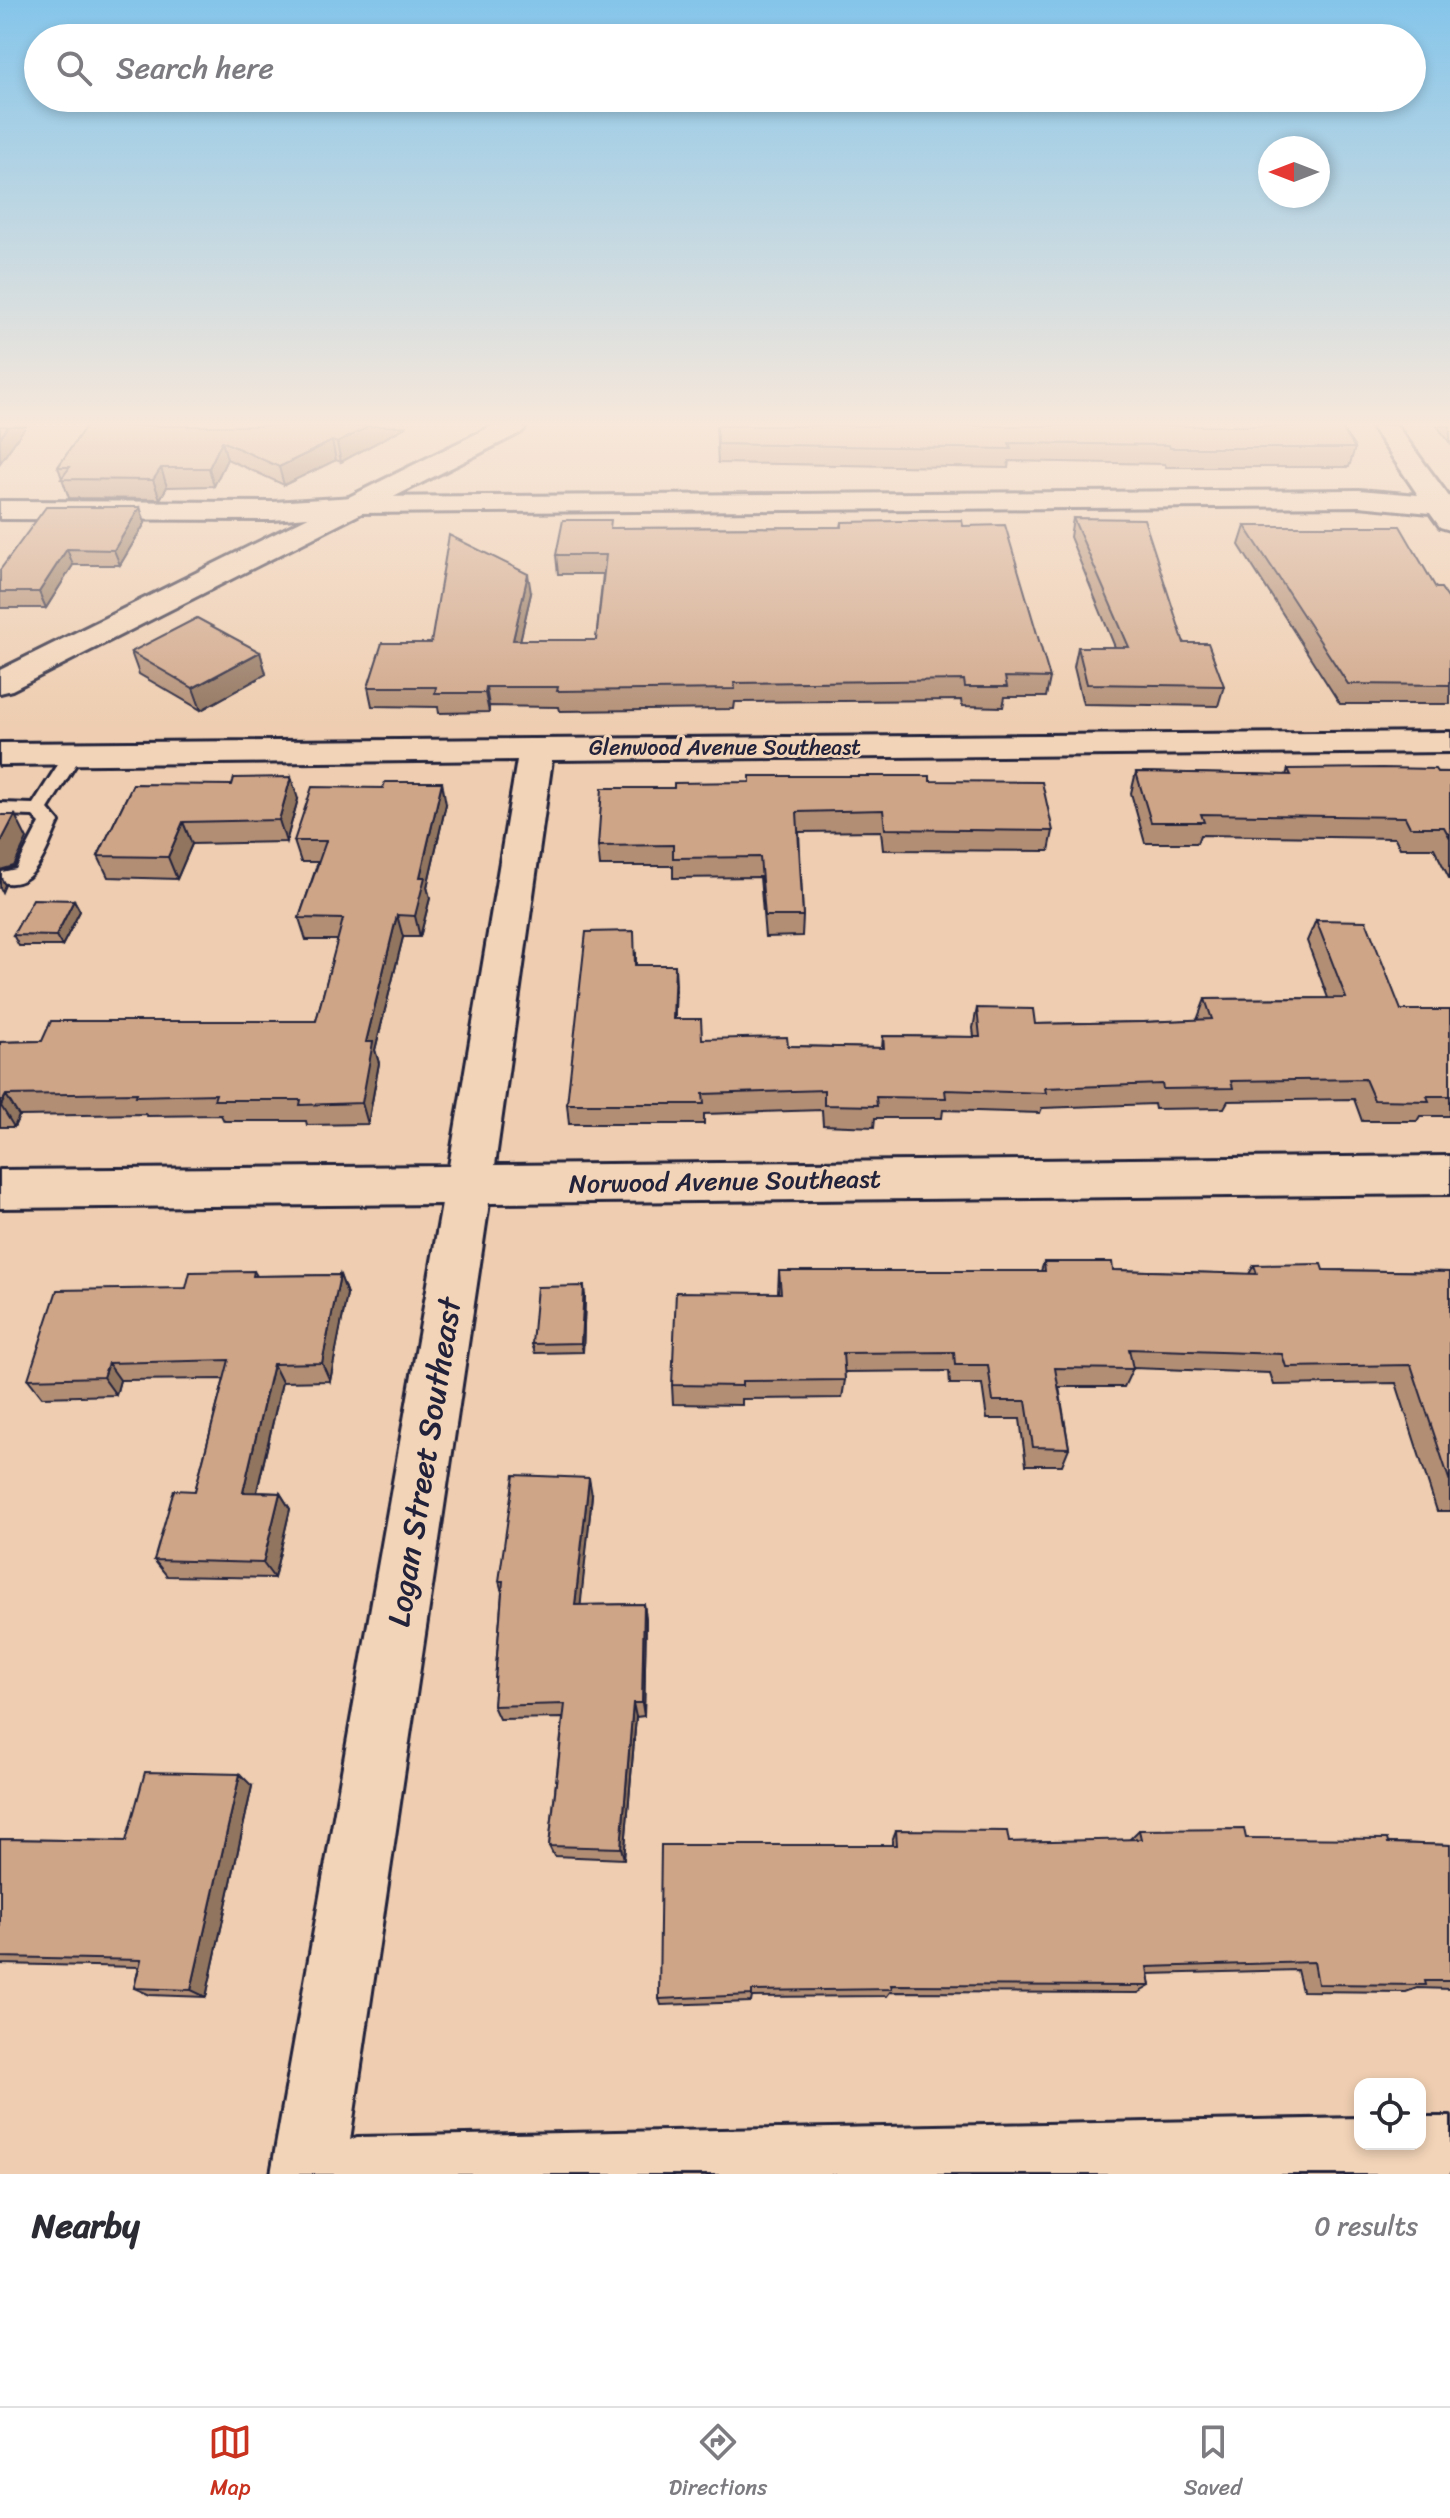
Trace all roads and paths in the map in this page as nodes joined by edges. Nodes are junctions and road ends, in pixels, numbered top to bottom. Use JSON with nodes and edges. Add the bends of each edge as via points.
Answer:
{"nodes":[{"id":1,"x":309,"y":527,"type":"edge"},
{"id":2,"x":0,"y":683,"type":"edge"},
{"id":3,"x":1450,"y":742,"type":"edge"},
{"id":4,"x":536,"y":749,"type":"junction"},
{"id":5,"x":74,"y":753,"type":"junction"},
{"id":6,"x":0,"y":754,"type":"edge"},
{"id":7,"x":0,"y":809,"type":"edge"},
{"id":8,"x":38,"y":810,"type":"junction"},
{"id":9,"x":9,"y":877,"type":"dead end"},
{"id":10,"x":1450,"y":1175,"type":"edge"},
{"id":11,"x":469,"y":1184,"type":"junction"},
{"id":12,"x":0,"y":1189,"type":"edge"},
{"id":13,"x":1421,"y":2160,"type":"edge"},
{"id":14,"x":308,"y":2174,"type":"edge"},
{"id":15,"x":357,"y":2174,"type":"edge"}],
"edges":[{"from":1,"to":2,"type":"street"},
{"from":3,"to":4,"type":"street","name":"Glenwood Avenue Southeast"},
{"from":4,"to":5,"type":"street","name":"Glenwood Avenue Southeast"},
{"from":4,"to":11,"type":"street","name":"Logan Street Southeast"},
{"from":5,"to":6,"type":"street","name":"Glenwood Avenue Southeast"},
{"from":5,"to":8,"type":"lane"},
{"from":7,"to":8,"type":"lane"},
{"from":8,"to":9,"type":"lane","via":[[50,822],[23,874]]},
{"from":10,"to":11,"type":"street","name":"Norwood Avenue Southeast"},
{"from":11,"to":12,"type":"street","name":"Norwood Avenue Southeast"},
{"from":11,"to":14,"type":"street","name":"Logan Street Southeast"},
{"from":13,"to":15,"type":"street"}]}
